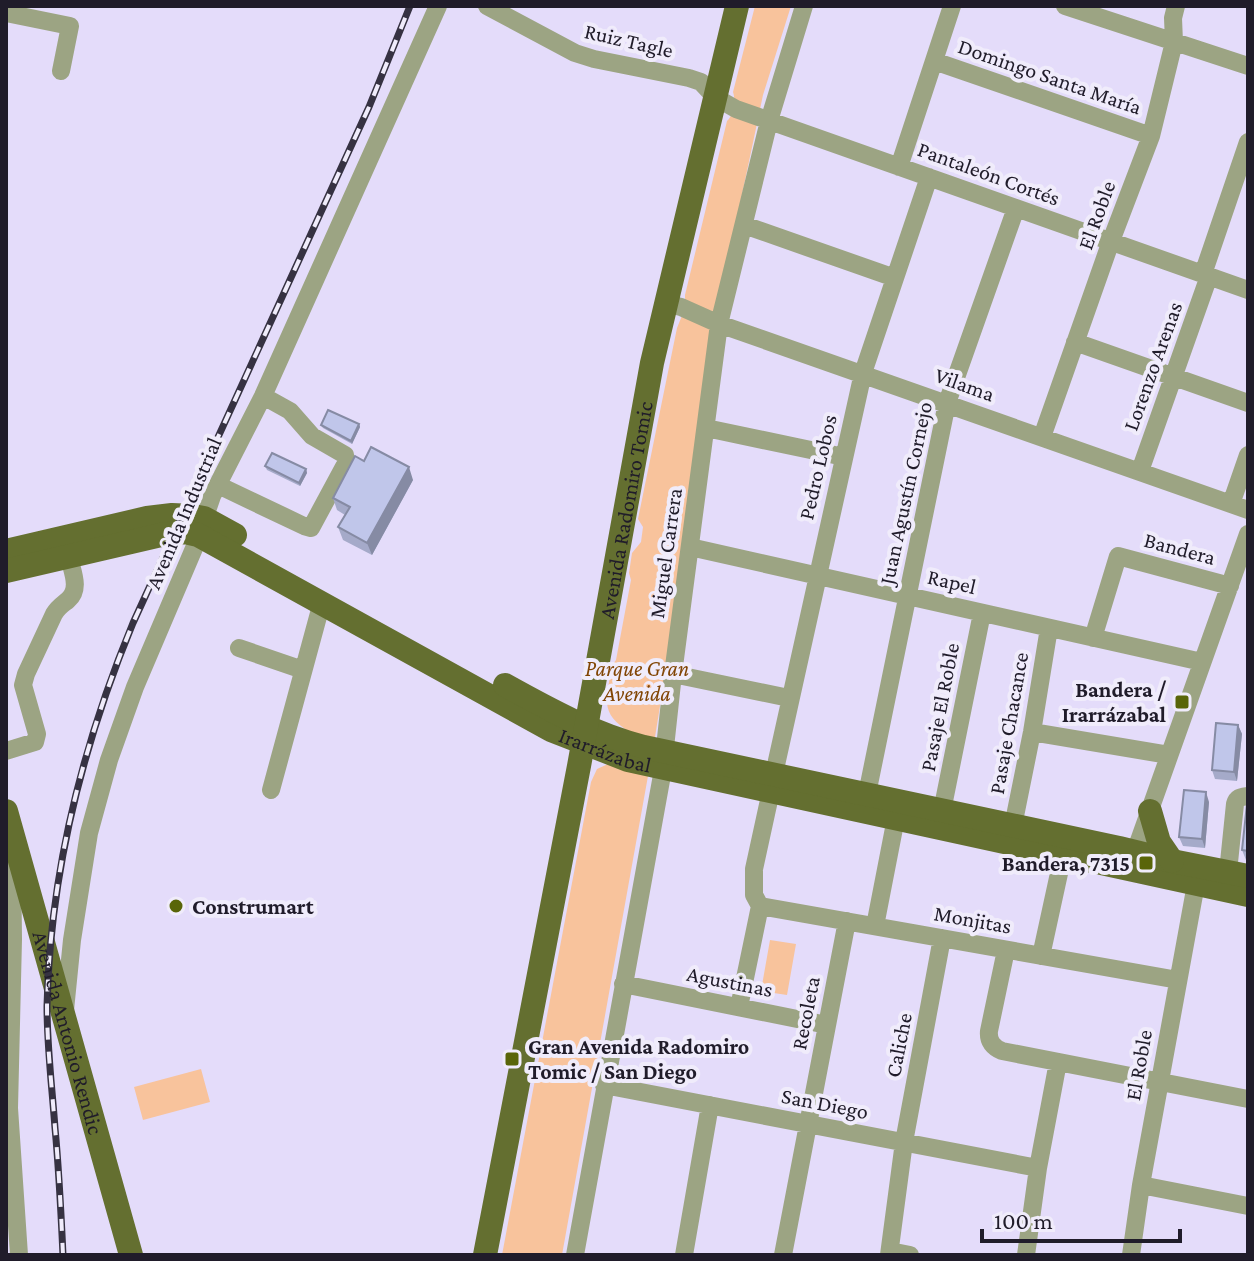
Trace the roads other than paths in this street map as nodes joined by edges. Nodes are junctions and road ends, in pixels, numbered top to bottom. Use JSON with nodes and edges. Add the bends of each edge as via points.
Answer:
{"nodes":[{"id":1,"x":438,"y":6,"type":"edge"},
{"id":2,"x":487,"y":6,"type":"edge"},
{"id":3,"x":737,"y":6,"type":"edge"},
{"id":4,"x":804,"y":6,"type":"edge"},
{"id":5,"x":952,"y":6,"type":"edge"},
{"id":6,"x":1176,"y":6,"type":"edge"},
{"id":7,"x":1068,"y":7,"type":"edge"},
{"id":8,"x":6,"y":13,"type":"edge"},
{"id":9,"x":1174,"y":42,"type":"junction"},
{"id":10,"x":934,"y":61,"type":"junction"},
{"id":11,"x":1248,"y":66,"type":"edge"},
{"id":12,"x":61,"y":71,"type":"dead end"},
{"id":13,"x":715,"y":97,"type":"junction"},
{"id":14,"x":769,"y":121,"type":"junction"},
{"id":15,"x":1151,"y":136,"type":"junction"},
{"id":16,"x":1248,"y":142,"type":"edge"},
{"id":17,"x":899,"y":167,"type":"junction"},
{"id":18,"x":929,"y":177,"type":"junction"},
{"id":19,"x":1016,"y":208,"type":"junction"},
{"id":20,"x":744,"y":225,"type":"junction"},
{"id":21,"x":1111,"y":241,"type":"junction"},
{"id":22,"x":1206,"y":275,"type":"junction"},
{"id":23,"x":895,"y":278,"type":"junction"},
{"id":24,"x":1248,"y":290,"type":"edge"},
{"id":25,"x":665,"y":303,"type":"junction"},
{"id":26,"x":719,"y":324,"type":"junction"},
{"id":27,"x":1075,"y":342,"type":"junction"},
{"id":28,"x":863,"y":373,"type":"junction"},
{"id":29,"x":1173,"y":376,"type":"junction"},
{"id":30,"x":263,"y":396,"type":"junction"},
{"id":31,"x":947,"y":403,"type":"junction"},
{"id":32,"x":1248,"y":403,"type":"edge"},
{"id":33,"x":706,"y":428,"type":"junction"},
{"id":34,"x":1042,"y":437,"type":"junction"},
{"id":35,"x":1248,"y":455,"type":"edge"},
{"id":36,"x":844,"y":457,"type":"junction"},
{"id":37,"x":1140,"y":471,"type":"junction"},
{"id":38,"x":218,"y":485,"type":"junction"},
{"id":39,"x":1239,"y":507,"type":"edge"},
{"id":40,"x":201,"y":526,"type":"junction"},
{"id":41,"x":1248,"y":534,"type":"edge"},
{"id":42,"x":690,"y":547,"type":"junction"},
{"id":43,"x":6,"y":551,"type":"edge"},
{"id":44,"x":69,"y":557,"type":"junction"},
{"id":45,"x":1243,"y":563,"type":"edge"},
{"id":46,"x":6,"y":571,"type":"edge"},
{"id":47,"x":817,"y":575,"type":"junction"},
{"id":48,"x":1230,"y":586,"type":"junction"},
{"id":49,"x":908,"y":595,"type":"junction"},
{"id":50,"x":322,"y":602,"type":"junction"},
{"id":51,"x":982,"y":613,"type":"junction"},
{"id":52,"x":1049,"y":628,"type":"junction"},
{"id":53,"x":1093,"y":638,"type":"junction"},
{"id":54,"x":239,"y":648,"type":"dead end"},
{"id":55,"x":1202,"y":662,"type":"junction"},
{"id":56,"x":303,"y":670,"type":"junction"},
{"id":57,"x":673,"y":674,"type":"junction"},
{"id":58,"x":789,"y":698,"type":"junction"},
{"id":59,"x":1032,"y":732,"type":"junction"},
{"id":60,"x":584,"y":735,"type":"junction"},
{"id":61,"x":6,"y":751,"type":"edge"},
{"id":62,"x":1169,"y":755,"type":"junction"},
{"id":63,"x":664,"y":760,"type":"junction"},
{"id":64,"x":772,"y":783,"type":"junction"},
{"id":65,"x":271,"y":790,"type":"dead end"},
{"id":66,"x":867,"y":794,"type":"junction"},
{"id":67,"x":1248,"y":796,"type":"edge"},
{"id":68,"x":942,"y":811,"type":"junction"},
{"id":69,"x":1150,"y":811,"type":"junction"},
{"id":70,"x":896,"y":818,"type":"junction"},
{"id":71,"x":9,"y":821,"type":"edge"},
{"id":72,"x":1013,"y":826,"type":"junction"},
{"id":73,"x":1063,"y":855,"type":"junction"},
{"id":74,"x":1133,"y":861,"type":"junction"},
{"id":75,"x":1172,"y":861,"type":"junction"},
{"id":76,"x":1238,"y":874,"type":"edge"},
{"id":77,"x":1196,"y":884,"type":"junction"},
{"id":78,"x":9,"y":892,"type":"edge"},
{"id":79,"x":1248,"y":895,"type":"edge"},
{"id":80,"x":760,"y":906,"type":"junction"},
{"id":81,"x":847,"y":921,"type":"junction"},
{"id":82,"x":875,"y":926,"type":"junction"},
{"id":83,"x":942,"y":938,"type":"junction"},
{"id":84,"x":1006,"y":950,"type":"junction"},
{"id":85,"x":1041,"y":956,"type":"junction"},
{"id":86,"x":1178,"y":980,"type":"junction"},
{"id":87,"x":623,"y":984,"type":"junction"},
{"id":88,"x":739,"y":1007,"type":"junction"},
{"id":89,"x":64,"y":1018,"type":"junction"},
{"id":90,"x":827,"y":1025,"type":"junction"},
{"id":91,"x":1058,"y":1062,"type":"junction"},
{"id":92,"x":1159,"y":1082,"type":"junction"},
{"id":93,"x":604,"y":1085,"type":"junction"},
{"id":94,"x":1248,"y":1099,"type":"edge"},
{"id":95,"x":710,"y":1105,"type":"junction"},
{"id":96,"x":8,"y":1108,"type":"edge"},
{"id":97,"x":807,"y":1124,"type":"junction"},
{"id":98,"x":904,"y":1142,"type":"junction"},
{"id":99,"x":1038,"y":1168,"type":"junction"},
{"id":100,"x":1141,"y":1185,"type":"junction"},
{"id":101,"x":1248,"y":1206,"type":"edge"},
{"id":102,"x":890,"y":1253,"type":"edge"},
{"id":103,"x":19,"y":1255,"type":"edge"},
{"id":104,"x":131,"y":1255,"type":"edge"},
{"id":105,"x":485,"y":1255,"type":"edge"},
{"id":106,"x":575,"y":1255,"type":"edge"},
{"id":107,"x":684,"y":1255,"type":"edge"},
{"id":108,"x":783,"y":1255,"type":"edge"},
{"id":109,"x":910,"y":1255,"type":"edge"},
{"id":110,"x":1026,"y":1255,"type":"edge"},
{"id":111,"x":1131,"y":1255,"type":"edge"}],
"edges":[{"from":1,"to":30,"type":"street","name":"Avenida Industrial"},
{"from":2,"to":13,"type":"street","name":"Ruiz Tagle","via":[[575,53],[689,78]]},
{"from":3,"to":13,"type":"main road","name":"Avenida Radomiro Tomic"},
{"from":4,"to":14,"type":"street","name":"Miguel Carrera"},
{"from":5,"to":10,"type":"street"},
{"from":6,"to":9,"type":"street","name":"El Roble"},
{"from":7,"to":9,"type":"street"},
{"from":8,"to":12,"type":"street","via":[[70,26]]},
{"from":9,"to":11,"type":"street"},
{"from":9,"to":15,"type":"street","name":"El Roble"},
{"from":10,"to":15,"type":"street","name":"Domingo Santa María"},
{"from":10,"to":17,"type":"street"},
{"from":13,"to":14,"type":"street","name":"Pantaleón Cortés"},
{"from":13,"to":25,"type":"main road","name":"Avenida Radomiro Tomic"},
{"from":14,"to":17,"type":"street","name":"Pantaleón Cortés"},
{"from":14,"to":20,"type":"street","name":"Miguel Carrera"},
{"from":15,"to":21,"type":"street","name":"El Roble"},
{"from":16,"to":22,"type":"street","name":"Lorenzo Arenas"},
{"from":17,"to":18,"type":"street","name":"Pantaleón Cortés"},
{"from":18,"to":19,"type":"street","name":"Pantaleón Cortés"},
{"from":18,"to":23,"type":"street","name":"Pedro Lobos"},
{"from":19,"to":21,"type":"street","name":"Pantaleón Cortés"},
{"from":19,"to":31,"type":"street","name":"Juan Agustín Cornejo"},
{"from":20,"to":23,"type":"street"},
{"from":20,"to":26,"type":"street","name":"Miguel Carrera"},
{"from":21,"to":22,"type":"street","name":"Pantaleón Cortés"},
{"from":21,"to":27,"type":"street","name":"El Roble"},
{"from":22,"to":24,"type":"street","name":"Pantaleón Cortés"},
{"from":22,"to":29,"type":"street","name":"Lorenzo Arenas"},
{"from":23,"to":28,"type":"street","name":"Pedro Lobos"},
{"from":25,"to":26,"type":"street","name":"Vilama"},
{"from":25,"to":60,"type":"main road","name":"Avenida Radomiro Tomic"},
{"from":26,"to":28,"type":"street","name":"Vilama"},
{"from":26,"to":33,"type":"street","name":"Miguel Carrera"},
{"from":27,"to":29,"type":"street"},
{"from":27,"to":34,"type":"street","name":"El Roble"},
{"from":28,"to":31,"type":"street","name":"Vilama"},
{"from":28,"to":36,"type":"street","name":"Pedro Lobos"},
{"from":29,"to":32,"type":"street"},
{"from":29,"to":37,"type":"street","name":"Lorenzo Arenas"},
{"from":30,"to":38,"type":"street","name":"Avenida Industrial"},
{"from":30,"to":38,"type":"street","via":[[345,455],[346,463],[311,528]]},
{"from":31,"to":34,"type":"street","name":"Vilama"},
{"from":31,"to":49,"type":"street","name":"Juan Agustín Cornejo"},
{"from":33,"to":36,"type":"street"},
{"from":33,"to":42,"type":"street","name":"Miguel Carrera"},
{"from":34,"to":37,"type":"street","name":"Vilama"},
{"from":35,"to":39,"type":"street"},
{"from":36,"to":47,"type":"street","name":"Pedro Lobos"},
{"from":37,"to":39,"type":"street","name":"Vilama"},
{"from":38,"to":40,"type":"street","name":"Avenida Industrial"},
{"from":40,"to":43,"type":"main road","name":"Irarrázabal","via":[[182,515],[147,518]]},
{"from":40,"to":44,"type":"main road"},
{"from":40,"to":50,"type":"main road","name":"Irarrázabal"},
{"from":40,"to":60,"type":"main road","name":"Irarrázabal","via":[[556,713]]},
{"from":40,"to":89,"type":"street","name":"Avenida Industrial","via":[[109,760],[89,833]]},
{"from":41,"to":45,"type":"street","name":"Bandera"},
{"from":42,"to":47,"type":"street","name":"Rapel"},
{"from":42,"to":57,"type":"street","name":"Miguel Carrera"},
{"from":44,"to":46,"type":"main road"},
{"from":44,"to":61,"type":"street","via":[[74,593],[54,614],[23,685],[35,742]]},
{"from":45,"to":48,"type":"street","name":"Bandera"},
{"from":47,"to":49,"type":"street","name":"Rapel"},
{"from":47,"to":58,"type":"street","name":"Pedro Lobos"},
{"from":48,"to":53,"type":"street","name":"Bandera","via":[[1118,556]]},
{"from":48,"to":55,"type":"street","name":"Bandera"},
{"from":49,"to":51,"type":"street","name":"Rapel"},
{"from":49,"to":66,"type":"street","name":"Juan Agustín Cornejo"},
{"from":50,"to":56,"type":"street"},
{"from":50,"to":60,"type":"main road","name":"Irarrázabal","via":[[551,730]]},
{"from":51,"to":52,"type":"street","name":"Rapel"},
{"from":51,"to":68,"type":"street","name":"Pasaje El Roble"},
{"from":52,"to":53,"type":"street","name":"Rapel"},
{"from":52,"to":59,"type":"street","name":"Pasaje Chacance"},
{"from":53,"to":55,"type":"street","name":"Rapel"},
{"from":54,"to":56,"type":"street"},
{"from":55,"to":62,"type":"street","name":"Bandera"},
{"from":56,"to":65,"type":"street"},
{"from":57,"to":58,"type":"street"},
{"from":57,"to":63,"type":"street","name":"Miguel Carrera"},
{"from":58,"to":64,"type":"street","name":"Pedro Lobos"},
{"from":59,"to":62,"type":"street"},
{"from":59,"to":72,"type":"street","name":"Pasaje Chacance"},
{"from":60,"to":63,"type":"main road","name":"Irarrázabal","via":[[628,760]]},
{"from":60,"to":105,"type":"main road","name":"Avenida Radomiro Tomic"},
{"from":62,"to":69,"type":"street","name":"Bandera"},
{"from":63,"to":64,"type":"main road","name":"Irarrázabal"},
{"from":63,"to":87,"type":"street","name":"Miguel Carrera"},
{"from":64,"to":66,"type":"main road","name":"Irarrázabal"},
{"from":64,"to":70,"type":"main road","name":"Irarrázabal"},
{"from":64,"to":80,"type":"street","name":"Pedro Lobos","via":[[754,869],[754,895]]},
{"from":66,"to":68,"type":"main road","name":"Irarrázabal"},
{"from":67,"to":76,"type":"street","via":[[1235,804]]},
{"from":68,"to":72,"type":"main road","name":"Irarrázabal"},
{"from":69,"to":74,"type":"street","name":"Bandera"},
{"from":69,"to":75,"type":"main road","via":[[1159,842]]},
{"from":70,"to":73,"type":"main road","name":"Irarrázabal"},
{"from":70,"to":82,"type":"street"},
{"from":71,"to":78,"type":"street"},
{"from":71,"to":89,"type":"main road","name":"Avenida Antonio Rendic"},
{"from":72,"to":74,"type":"main road","name":"Irarrázabal"},
{"from":73,"to":74,"type":"main road","name":"Irarrázabal"},
{"from":73,"to":85,"type":"street"},
{"from":74,"to":75,"type":"main road","name":"Irarrázabal"},
{"from":74,"to":77,"type":"main road","name":"Irarrázabal"},
{"from":75,"to":76,"type":"main road","name":"Irarrázabal"},
{"from":77,"to":79,"type":"main road","name":"Irarrázabal"},
{"from":77,"to":86,"type":"street","name":"El Roble"},
{"from":78,"to":96,"type":"street"},
{"from":80,"to":81,"type":"street","name":"Monjitas"},
{"from":80,"to":88,"type":"street"},
{"from":81,"to":82,"type":"street","name":"Monjitas"},
{"from":81,"to":90,"type":"street","name":"Recoleta"},
{"from":82,"to":83,"type":"street","name":"Monjitas"},
{"from":83,"to":84,"type":"street","name":"Monjitas"},
{"from":83,"to":98,"type":"street","name":"Caliche"},
{"from":84,"to":85,"type":"street","name":"Monjitas"},
{"from":84,"to":91,"type":"street","via":[[989,1036],[994,1047]]},
{"from":85,"to":86,"type":"street","name":"Monjitas"},
{"from":86,"to":92,"type":"street","name":"El Roble"},
{"from":87,"to":88,"type":"street","name":"Agustinas"},
{"from":87,"to":93,"type":"street","name":"Miguel Carrera"},
{"from":88,"to":90,"type":"street","name":"Agustinas"},
{"from":89,"to":104,"type":"main road","name":"Avenida Antonio Rendic"},
{"from":90,"to":97,"type":"street","name":"Recoleta"},
{"from":91,"to":92,"type":"street"},
{"from":91,"to":99,"type":"street"},
{"from":92,"to":94,"type":"street"},
{"from":92,"to":100,"type":"street","name":"El Roble"},
{"from":93,"to":95,"type":"street","name":"San Diego"},
{"from":93,"to":106,"type":"street","name":"Miguel Carrera"},
{"from":95,"to":97,"type":"street","name":"San Diego"},
{"from":95,"to":107,"type":"street"},
{"from":96,"to":103,"type":"street"},
{"from":97,"to":98,"type":"street","name":"San Diego"},
{"from":97,"to":108,"type":"street","name":"Recoleta"},
{"from":98,"to":99,"type":"street","name":"San Diego"},
{"from":98,"to":102,"type":"street","name":"Caliche"},
{"from":99,"to":110,"type":"street"},
{"from":100,"to":101,"type":"street"},
{"from":100,"to":111,"type":"street","name":"El Roble"},
{"from":102,"to":109,"type":"street"}]}
